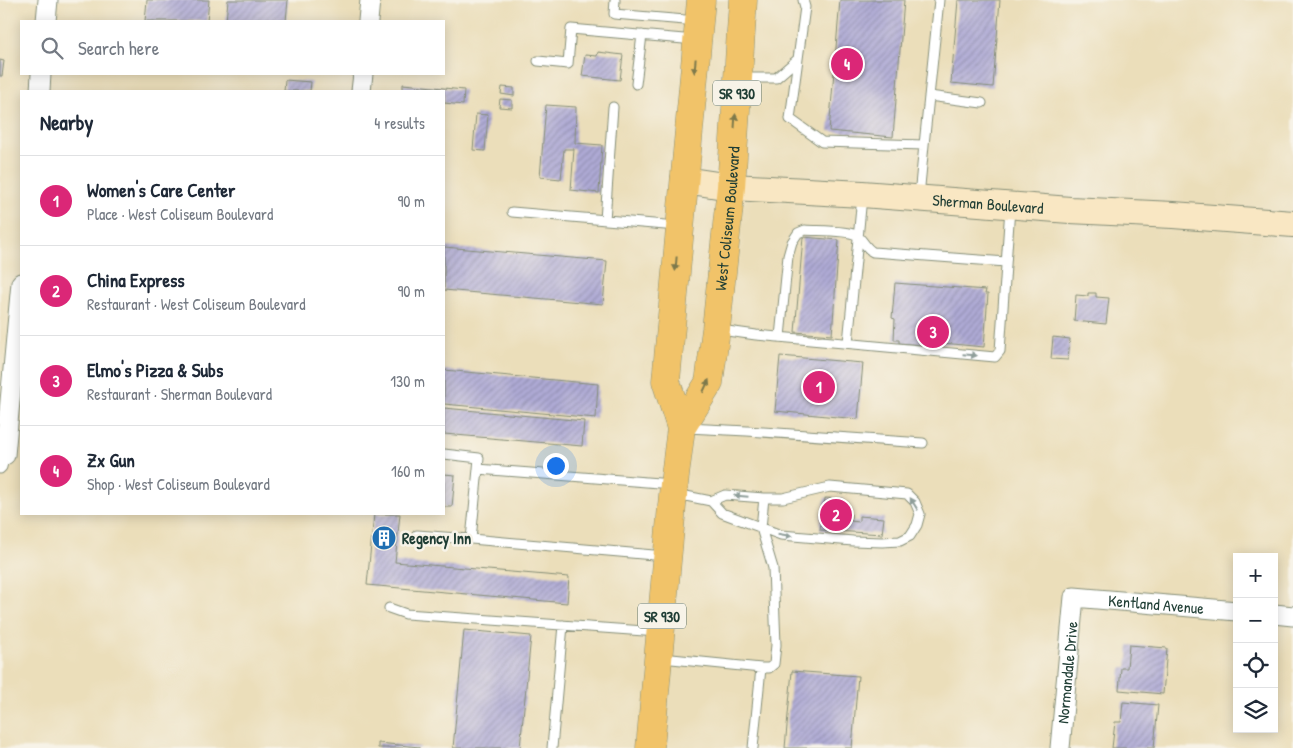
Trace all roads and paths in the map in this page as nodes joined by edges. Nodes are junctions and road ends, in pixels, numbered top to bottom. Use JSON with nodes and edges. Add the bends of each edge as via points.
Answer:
{"nodes":[{"id":1,"x":48,"y":0,"type":"edge"},
{"id":2,"x":370,"y":0,"type":"edge"},
{"id":3,"x":615,"y":0,"type":"edge"},
{"id":4,"x":743,"y":0,"type":"edge"},
{"id":5,"x":803,"y":0,"type":"edge"},
{"id":6,"x":939,"y":0,"type":"edge"},
{"id":7,"x":46,"y":20,"type":"edge"},
{"id":8,"x":368,"y":20,"type":"edge"},
{"id":9,"x":699,"y":20,"type":"edge"},
{"id":10,"x":642,"y":35,"type":"junction"},
{"id":11,"x":798,"y":59,"type":"junction"},
{"id":12,"x":538,"y":61,"type":"dead end"},
{"id":13,"x":41,"y":75,"type":"edge"},
{"id":14,"x":363,"y":75,"type":"edge"},
{"id":15,"x":738,"y":78,"type":"junction"},
{"id":16,"x":636,"y":84,"type":"dead end"},
{"id":17,"x":40,"y":90,"type":"edge"},
{"id":18,"x":361,"y":90,"type":"edge"},
{"id":19,"x":929,"y":96,"type":"junction"},
{"id":20,"x":982,"y":102,"type":"dead end"},
{"id":21,"x":613,"y":107,"type":"dead end"},
{"id":22,"x":924,"y":145,"type":"junction"},
{"id":23,"x":684,"y":180,"type":"junction"},
{"id":24,"x":731,"y":187,"type":"junction"},
{"id":25,"x":862,"y":194,"type":"junction"},
{"id":26,"x":919,"y":199,"type":"junction"},
{"id":27,"x":1010,"y":206,"type":"junction"},
{"id":28,"x":512,"y":212,"type":"dead end"},
{"id":29,"x":605,"y":220,"type":"junction"},
{"id":30,"x":1293,"y":224,"type":"edge"},
{"id":31,"x":680,"y":226,"type":"junction"},
{"id":32,"x":858,"y":236,"type":"junction"},
{"id":33,"x":1006,"y":262,"type":"junction"},
{"id":34,"x":20,"y":292,"type":"edge"},
{"id":35,"x":716,"y":329,"type":"junction"},
{"id":36,"x":780,"y":337,"type":"junction"},
{"id":37,"x":848,"y":344,"type":"junction"},
{"id":38,"x":681,"y":428,"type":"junction"},
{"id":39,"x":923,"y":443,"type":"dead end"},
{"id":40,"x":445,"y":454,"type":"edge"},
{"id":41,"x":2,"y":462,"type":"edge"},
{"id":42,"x":478,"y":468,"type":"junction"},
{"id":43,"x":674,"y":489,"type":"junction"},
{"id":44,"x":764,"y":498,"type":"junction"},
{"id":45,"x":712,"y":501,"type":"junction"},
{"id":46,"x":761,"y":528,"type":"junction"},
{"id":47,"x":417,"y":535,"type":"dead end"},
{"id":48,"x":471,"y":539,"type":"junction"},
{"id":49,"x":668,"y":556,"type":"junction"},
{"id":50,"x":1074,"y":597,"type":"joint"},
{"id":51,"x":389,"y":608,"type":"dead end"},
{"id":52,"x":1233,"y":611,"type":"edge"},
{"id":53,"x":1278,"y":614,"type":"edge"},
{"id":54,"x":1293,"y":616,"type":"edge"},
{"id":55,"x":563,"y":626,"type":"junction"},
{"id":56,"x":660,"y":645,"type":"junction"},
{"id":57,"x":761,"y":668,"type":"junction"},
{"id":58,"x":552,"y":748,"type":"edge"},
{"id":59,"x":650,"y":748,"type":"edge"},
{"id":60,"x":753,"y":748,"type":"edge"},
{"id":61,"x":1060,"y":748,"type":"edge"}],
"edges":[{"from":1,"to":7,"type":"street"},
{"from":2,"to":8,"type":"street"},
{"from":3,"to":9,"type":"lane","via":[[614,14]]},
{"from":4,"to":15,"type":"highway","name":"West Coliseum Boulevard","number":"SR 930"},
{"from":5,"to":11,"type":"lane","via":[[805,7]]},
{"from":6,"to":19,"type":"lane"},
{"from":9,"to":10,"type":"lane"},
{"from":9,"to":23,"type":"highway","name":"West Coliseum Boulevard","number":"SR 930","one_way":true},
{"from":10,"to":12,"type":"lane","via":[[571,29],[568,64]]},
{"from":10,"to":16,"type":"lane"},
{"from":11,"to":15,"type":"lane","via":[[776,78]]},
{"from":11,"to":22,"type":"lane","via":[[790,119],[822,142]]},
{"from":13,"to":17,"type":"street"},
{"from":14,"to":18,"type":"street"},
{"from":24,"to":15,"type":"highway","name":"West Coliseum Boulevard","number":"SR 930","one_way":true},
{"from":19,"to":20,"type":"lane"},
{"from":19,"to":22,"type":"lane"},
{"from":21,"to":29,"type":"lane"},
{"from":22,"to":26,"type":"lane"},
{"from":23,"to":24,"type":"main road","name":"Sherman Boulevard"},
{"from":23,"to":31,"type":"highway","name":"West Coliseum Boulevard","number":"SR 930"},
{"from":24,"to":25,"type":"main road","name":"Sherman Boulevard"},
{"from":24,"to":35,"type":"highway","name":"West Coliseum Boulevard","number":"SR 930"},
{"from":25,"to":26,"type":"main road","name":"Sherman Boulevard"},
{"from":25,"to":32,"type":"lane"},
{"from":26,"to":27,"type":"main road","name":"Sherman Boulevard"},
{"from":27,"to":30,"type":"main road","name":"Sherman Boulevard"},
{"from":27,"to":33,"type":"lane"},
{"from":28,"to":29,"type":"lane"},
{"from":29,"to":31,"type":"lane"},
{"from":31,"to":38,"type":"highway","name":"West Coliseum Boulevard","number":"SR 930","one_way":true,"via":[[666,382]]},
{"from":32,"to":33,"type":"lane","via":[[873,252]]},
{"from":32,"to":36,"type":"lane","via":[[804,230],[798,233],[788,256]]},
{"from":32,"to":37,"type":"lane"},
{"from":37,"to":33,"type":"lane","one_way":true,"via":[[995,356],[1000,351]]},
{"from":34,"to":41,"type":"street"},
{"from":35,"to":36,"type":"lane"},
{"from":38,"to":35,"type":"highway","name":"West Coliseum Boulevard","number":"SR 930","one_way":true,"via":[[709,383]]},
{"from":36,"to":37,"type":"lane"},
{"from":38,"to":39,"type":"lane"},
{"from":38,"to":43,"type":"highway","name":"West Coliseum Boulevard","number":"SR 930"},
{"from":40,"to":42,"type":"lane","via":[[479,458]]},
{"from":42,"to":43,"type":"lane"},
{"from":42,"to":48,"type":"lane"},
{"from":43,"to":45,"type":"lane"},
{"from":43,"to":49,"type":"highway","name":"West Coliseum Boulevard","number":"SR 930"},
{"from":44,"to":45,"type":"lane","one_way":true,"via":[[725,495]]},
{"from":44,"to":46,"type":"lane"},
{"from":46,"to":44,"type":"lane","one_way":true,"via":[[781,535],[900,541],[910,536],[920,514],[907,494],[830,487],[783,498]]},
{"from":45,"to":46,"type":"lane","via":[[722,513]]},
{"from":46,"to":57,"type":"lane","via":[[773,568],[776,646],[774,664]]},
{"from":47,"to":48,"type":"lane"},
{"from":48,"to":49,"type":"lane"},
{"from":49,"to":56,"type":"highway","name":"West Coliseum Boulevard","number":"SR 930"},
{"from":50,"to":52,"type":"street","name":"Kentland Avenue"},
{"from":50,"to":61,"type":"street","name":"Normandale Drive"},
{"from":51,"to":55,"type":"lane","via":[[406,614]]},
{"from":53,"to":54,"type":"street"},
{"from":55,"to":56,"type":"lane"},
{"from":55,"to":58,"type":"lane"},
{"from":56,"to":57,"type":"lane"},
{"from":56,"to":59,"type":"highway","name":"West Coliseum Boulevard","number":"SR 930"},
{"from":57,"to":60,"type":"lane"}]}
